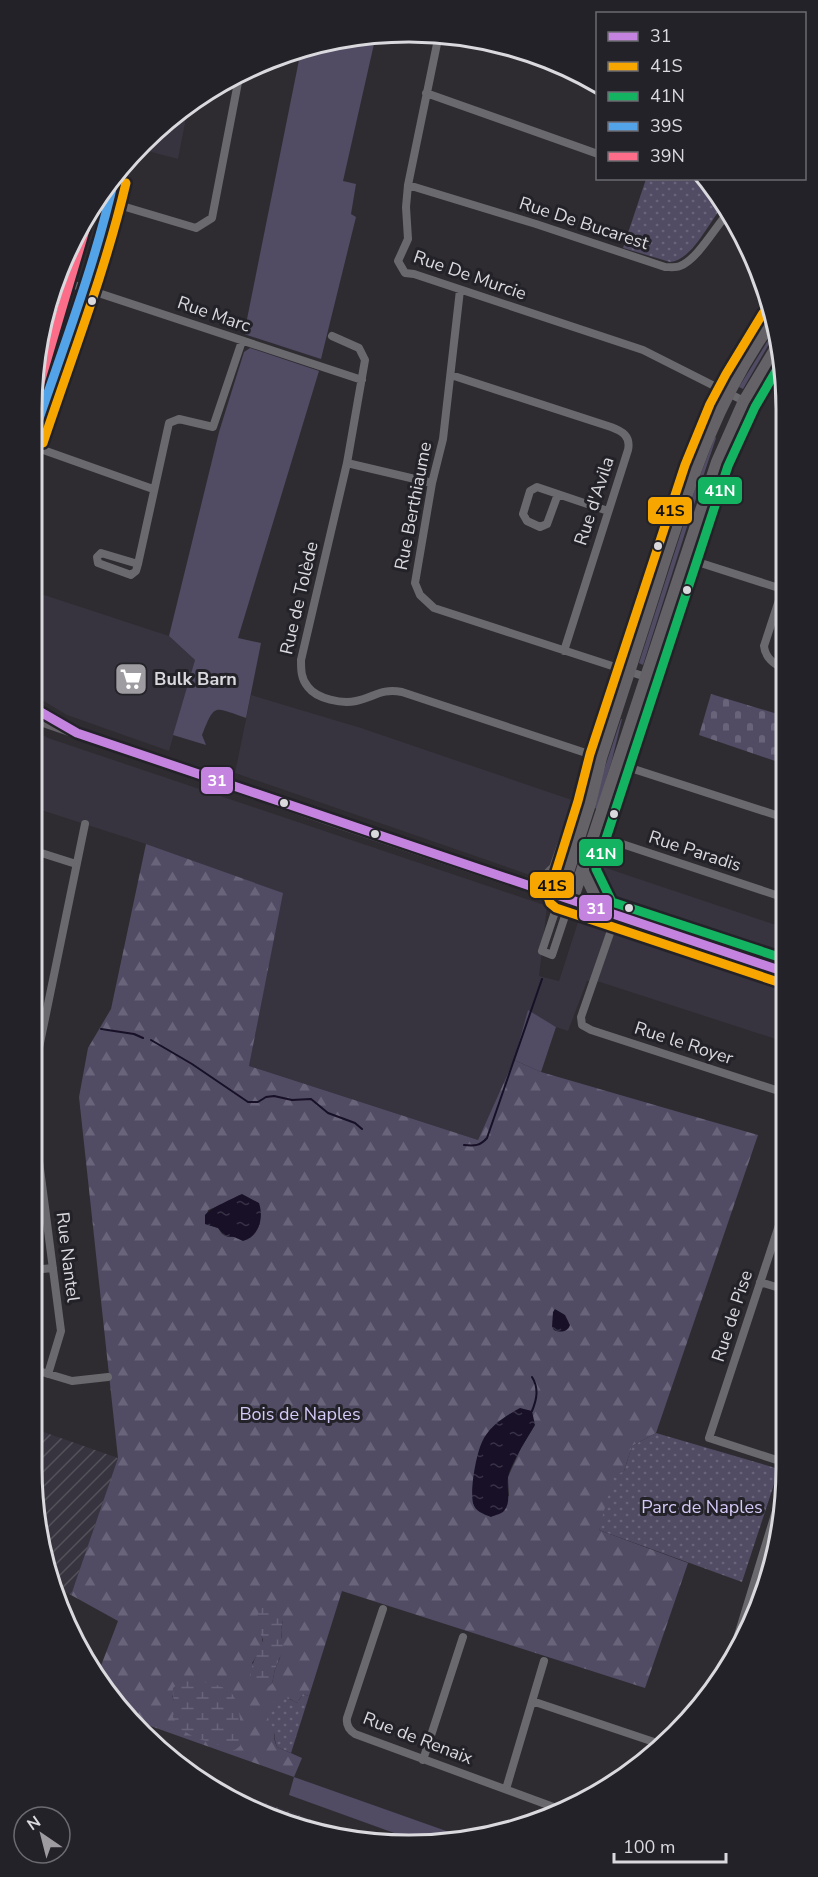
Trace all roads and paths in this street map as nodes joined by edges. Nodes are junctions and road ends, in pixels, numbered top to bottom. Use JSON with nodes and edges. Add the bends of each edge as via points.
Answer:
{"nodes":[{"id":1,"x":437,"y":43,"type":"edge"},
{"id":2,"x":238,"y":85,"type":"edge"},
{"id":3,"x":426,"y":93,"type":"junction"},
{"id":4,"x":596,"y":154,"type":"edge"},
{"id":5,"x":408,"y":185,"type":"junction"},
{"id":6,"x":106,"y":201,"type":"edge"},
{"id":7,"x":106,"y":203,"type":"edge"},
{"id":8,"x":723,"y":220,"type":"edge"},
{"id":9,"x":80,"y":247,"type":"edge"},
{"id":10,"x":65,"y":282,"type":"edge"},
{"id":11,"x":70,"y":284,"type":"junction"},
{"id":12,"x":86,"y":288,"type":"junction"},
{"id":13,"x":460,"y":290,"type":"junction"},
{"id":14,"x":767,"y":329,"type":"edge"},
{"id":15,"x":332,"y":336,"type":"dead end"},
{"id":16,"x":242,"y":341,"type":"junction"},
{"id":17,"x":772,"y":355,"type":"edge"},
{"id":18,"x":44,"y":369,"type":"edge"},
{"id":19,"x":451,"y":375,"type":"junction"},
{"id":20,"x":362,"y":380,"type":"junction"},
{"id":21,"x":728,"y":393,"type":"junction"},
{"id":22,"x":744,"y":401,"type":"junction"},
{"id":23,"x":42,"y":409,"type":"edge"},
{"id":24,"x":42,"y":450,"type":"edge"},
{"id":25,"x":347,"y":463,"type":"junction"},
{"id":26,"x":432,"y":483,"type":"junction"},
{"id":27,"x":153,"y":489,"type":"junction"},
{"id":28,"x":558,"y":494,"type":"junction"},
{"id":29,"x":608,"y":511,"type":"junction"},
{"id":30,"x":685,"y":558,"type":"junction"},
{"id":31,"x":138,"y":564,"type":"dead end"},
{"id":32,"x":776,"y":585,"type":"edge"},
{"id":33,"x":776,"y":609,"type":"edge"},
{"id":34,"x":564,"y":651,"type":"junction"},
{"id":35,"x":776,"y":665,"type":"edge"},
{"id":36,"x":629,"y":672,"type":"junction"},
{"id":37,"x":646,"y":677,"type":"junction"},
{"id":38,"x":42,"y":712,"type":"edge"},
{"id":39,"x":42,"y":721,"type":"edge"},
{"id":40,"x":76,"y":733,"type":"junction"},
{"id":41,"x":600,"y":763,"type":"junction"},
{"id":42,"x":618,"y":764,"type":"junction"},
{"id":43,"x":776,"y":815,"type":"edge"},
{"id":44,"x":85,"y":824,"type":"dead end"},
{"id":45,"x":595,"y":835,"type":"junction"},
{"id":46,"x":42,"y":853,"type":"edge"},
{"id":47,"x":76,"y":864,"type":"junction"},
{"id":48,"x":583,"y":870,"type":"junction"},
{"id":49,"x":527,"y":886,"type":"junction"},
{"id":50,"x":776,"y":895,"type":"edge"},
{"id":51,"x":560,"y":897,"type":"junction"},
{"id":52,"x":572,"y":901,"type":"junction"},
{"id":53,"x":603,"y":912,"type":"junction"},
{"id":54,"x":616,"y":916,"type":"junction"},
{"id":55,"x":776,"y":969,"type":"edge"},
{"id":56,"x":42,"y":1032,"type":"edge"},
{"id":57,"x":776,"y":1091,"type":"edge"},
{"id":58,"x":42,"y":1188,"type":"edge"},
{"id":59,"x":776,"y":1234,"type":"edge"},
{"id":60,"x":52,"y":1268,"type":"junction"},
{"id":61,"x":42,"y":1269,"type":"edge"},
{"id":62,"x":760,"y":1282,"type":"junction"},
{"id":63,"x":776,"y":1287,"type":"edge"},
{"id":64,"x":42,"y":1372,"type":"edge"},
{"id":65,"x":48,"y":1374,"type":"junction"},
{"id":66,"x":108,"y":1377,"type":"dead end"},
{"id":67,"x":776,"y":1460,"type":"edge"},
{"id":68,"x":770,"y":1532,"type":"edge"},
{"id":69,"x":750,"y":1604,"type":"edge"},
{"id":70,"x":383,"y":1609,"type":"dead end"},
{"id":71,"x":463,"y":1637,"type":"dead end"},
{"id":72,"x":544,"y":1661,"type":"dead end"},
{"id":73,"x":532,"y":1701,"type":"junction"},
{"id":74,"x":653,"y":1742,"type":"edge"},
{"id":75,"x":423,"y":1760,"type":"junction"},
{"id":76,"x":506,"y":1789,"type":"junction"},
{"id":77,"x":551,"y":1806,"type":"edge"}],
"edges":[{"from":1,"to":3,"type":"street","name":"Rue De Murcie"},
{"from":2,"to":6,"type":"street","via":[[212,218],[196,228]]},
{"from":3,"to":4,"type":"street"},
{"from":3,"to":5,"type":"street","name":"Rue De Murcie"},
{"from":5,"to":8,"type":"street","name":"Rue De Bucarest","via":[[665,267],[687,262]]},
{"from":5,"to":13,"type":"street","name":"Rue De Murcie","via":[[408,238],[398,261],[405,273]]},
{"from":7,"to":12,"type":"street"},
{"from":9,"to":11,"type":"street"},
{"from":10,"to":11,"type":"street","name":"Rue Marc"},
{"from":11,"to":12,"type":"street","name":"Rue Marc"},
{"from":11,"to":18,"type":"street"},
{"from":12,"to":16,"type":"street","name":"Rue Marc"},
{"from":12,"to":23,"type":"street"},
{"from":13,"to":19,"type":"street","name":"Rue Berthiaume"},
{"from":13,"to":21,"type":"street","name":"Rue De Murcie","via":[[643,350]]},
{"from":14,"to":21,"type":"main road"},
{"from":15,"to":20,"type":"street","name":"Rue de Tolède","via":[[359,348],[365,360]]},
{"from":16,"to":20,"type":"street","name":"Rue Marc"},
{"from":16,"to":27,"type":"street","via":[[213,427],[179,419],[169,423]]},
{"from":17,"to":22,"type":"main road"},
{"from":19,"to":26,"type":"street","name":"Rue Berthiaume","via":[[443,439]]},
{"from":19,"to":29,"type":"street","name":"Rue d'Avila","via":[[624,433],[628,450]]},
{"from":20,"to":25,"type":"street","name":"Rue de Tolède"},
{"from":21,"to":22,"type":"street","name":"Rue De Murcie"},
{"from":21,"to":36,"type":"main road","via":[[695,469]]},
{"from":22,"to":30,"type":"main road","via":[[721,451]]},
{"from":24,"to":27,"type":"street"},
{"from":25,"to":26,"type":"street"},
{"from":25,"to":41,"type":"street","name":"Rue de Tolède","via":[[301,660],[302,677],[309,689],[347,702],[390,690],[402,692]]},
{"from":26,"to":34,"type":"street","name":"Rue Berthiaume","via":[[415,583],[420,595],[434,608]]},
{"from":27,"to":31,"type":"street"},
{"from":28,"to":28,"type":"street","via":[[537,487],[530,491],[523,514],[527,521],[540,526],[547,524]]},
{"from":28,"to":29,"type":"street"},
{"from":29,"to":34,"type":"street","name":"Rue d'Avila"},
{"from":30,"to":32,"type":"street"},
{"from":30,"to":37,"type":"main road"},
{"from":33,"to":35,"type":"street","via":[[764,646]]},
{"from":34,"to":36,"type":"street","name":"Rue Berthiaume"},
{"from":36,"to":37,"type":"street","name":"Rue Berthiaume"},
{"from":36,"to":41,"type":"main road"},
{"from":37,"to":42,"type":"main road"},
{"from":38,"to":40,"type":"main road"},
{"from":39,"to":40,"type":"main road"},
{"from":40,"to":49,"type":"main road"},
{"from":41,"to":49,"type":"main road","via":[[577,806],[556,865],[548,875]]},
{"from":41,"to":51,"type":"main road"},
{"from":42,"to":43,"type":"street"},
{"from":42,"to":45,"type":"main road"},
{"from":44,"to":47,"type":"street"},
{"from":45,"to":48,"type":"main road"},
{"from":45,"to":50,"type":"street","name":"Rue Paradis"},
{"from":46,"to":47,"type":"street"},
{"from":47,"to":56,"type":"street"},
{"from":48,"to":52,"type":"main road"},
{"from":48,"to":53,"type":"main road"},
{"from":49,"to":51,"type":"main road"},
{"from":51,"to":52,"type":"main road"},
{"from":51,"to":52,"type":"street","via":[[542,951],[552,955]]},
{"from":52,"to":53,"type":"main road"},
{"from":53,"to":54,"type":"main road"},
{"from":54,"to":55,"type":"main road"},
{"from":54,"to":57,"type":"street","name":"Rue le Royer","via":[[581,1024]]},
{"from":58,"to":60,"type":"street","name":"Rue Nantel"},
{"from":59,"to":62,"type":"street","name":"Rue de Pise"},
{"from":60,"to":61,"type":"street"},
{"from":60,"to":65,"type":"street","name":"Rue Nantel","via":[[61,1331]]},
{"from":62,"to":63,"type":"street"},
{"from":62,"to":67,"type":"street","name":"Rue de Pise","via":[[709,1438]]},
{"from":64,"to":65,"type":"street"},
{"from":65,"to":66,"type":"street","via":[[72,1381]]},
{"from":68,"to":69,"type":"street"},
{"from":70,"to":75,"type":"street","name":"Rue de Renaix","via":[[347,1725],[355,1734]]},
{"from":71,"to":75,"type":"street"},
{"from":72,"to":73,"type":"street"},
{"from":73,"to":74,"type":"street"},
{"from":73,"to":76,"type":"street"},
{"from":75,"to":76,"type":"street","name":"Rue de Renaix"},
{"from":76,"to":77,"type":"street","name":"Rue de Renaix"}]}
